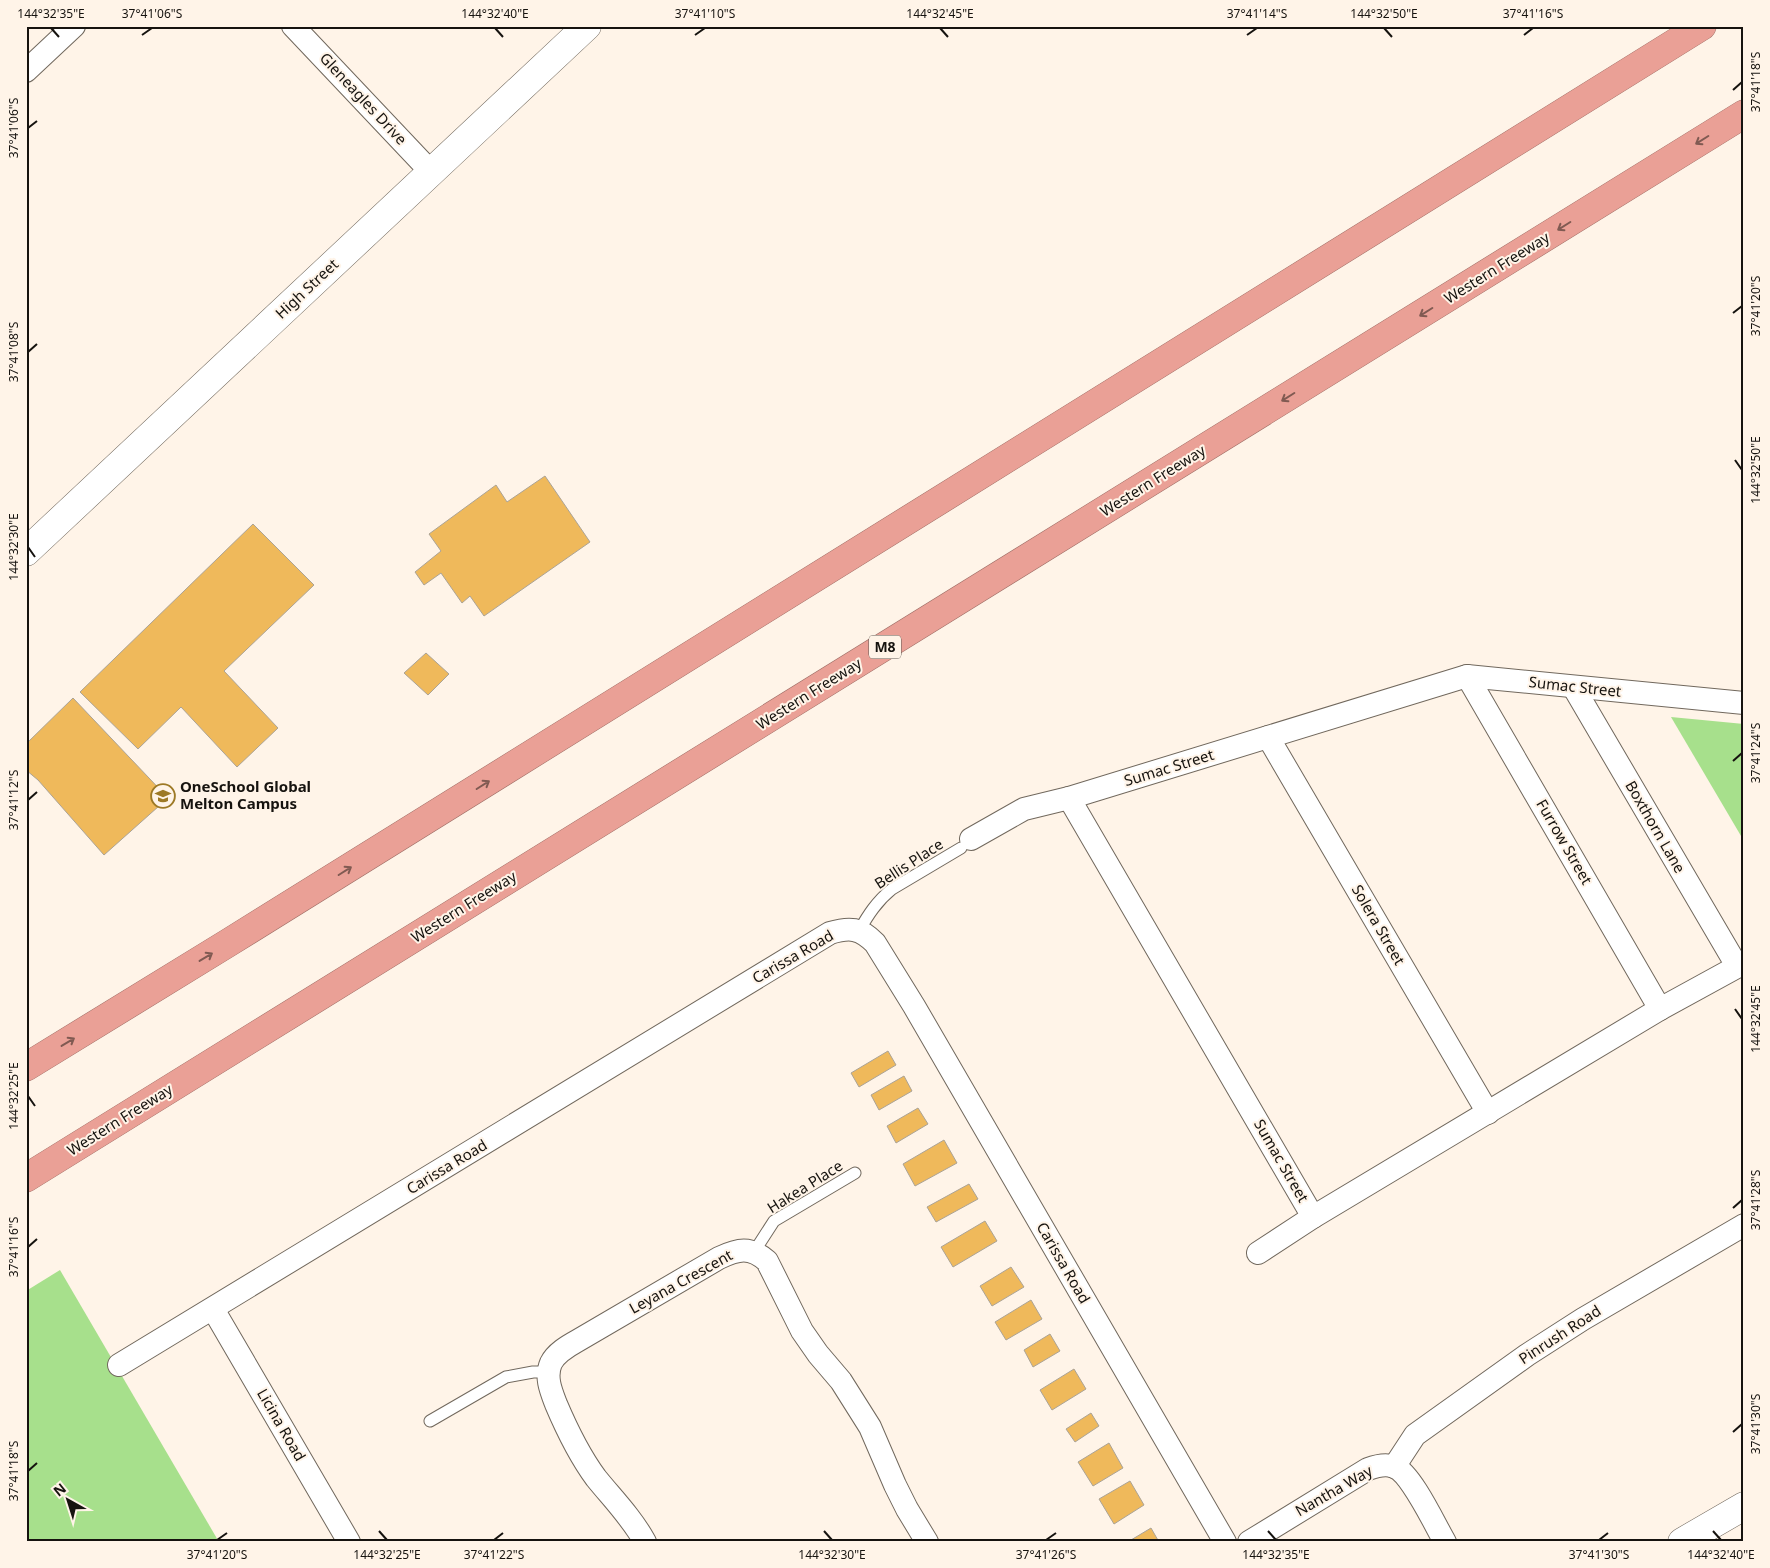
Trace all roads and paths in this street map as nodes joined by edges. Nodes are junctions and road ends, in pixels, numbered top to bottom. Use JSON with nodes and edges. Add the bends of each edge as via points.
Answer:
{"nodes":[{"id":1,"x":74,"y":26,"type":"edge"},
{"id":2,"x":294,"y":26,"type":"edge"},
{"id":3,"x":587,"y":26,"type":"edge"},
{"id":4,"x":1702,"y":26,"type":"edge"},
{"id":5,"x":26,"y":72,"type":"edge"},
{"id":6,"x":1744,"y":114,"type":"edge"},
{"id":7,"x":432,"y":173,"type":"junction"},
{"id":8,"x":26,"y":552,"type":"edge"},
{"id":9,"x":1468,"y":676,"type":"junction"},
{"id":10,"x":1574,"y":688,"type":"junction"},
{"id":11,"x":1744,"y":703,"type":"edge"},
{"id":12,"x":1268,"y":737,"type":"junction"},
{"id":13,"x":1069,"y":798,"type":"junction"},
{"id":14,"x":966,"y":844,"type":"joint"},
{"id":15,"x":859,"y":931,"type":"junction"},
{"id":16,"x":1740,"y":965,"type":"edge"},
{"id":17,"x":1660,"y":1009,"type":"junction"},
{"id":18,"x":26,"y":1067,"type":"edge"},
{"id":19,"x":1488,"y":1113,"type":"junction"},
{"id":20,"x":855,"y":1172,"type":"dead end"},
{"id":21,"x":26,"y":1178,"type":"edge"},
{"id":22,"x":1313,"y":1217,"type":"junction"},
{"id":23,"x":1744,"y":1224,"type":"edge"},
{"id":24,"x":754,"y":1252,"type":"junction"},
{"id":25,"x":1258,"y":1253,"type":"dead end"},
{"id":26,"x":213,"y":1309,"type":"junction"},
{"id":27,"x":119,"y":1365,"type":"dead end"},
{"id":28,"x":550,"y":1372,"type":"junction"},
{"id":29,"x":430,"y":1421,"type":"dead end"},
{"id":30,"x":1394,"y":1467,"type":"junction"},
{"id":31,"x":1744,"y":1506,"type":"edge"},
{"id":32,"x":349,"y":1542,"type":"edge"},
{"id":33,"x":645,"y":1542,"type":"edge"},
{"id":34,"x":926,"y":1542,"type":"edge"},
{"id":35,"x":1225,"y":1542,"type":"edge"},
{"id":36,"x":1249,"y":1542,"type":"edge"},
{"id":37,"x":1445,"y":1542,"type":"edge"},
{"id":38,"x":1682,"y":1542,"type":"edge"}],
"edges":[{"from":1,"to":5,"type":"street"},
{"from":2,"to":7,"type":"street","name":"Gleneagles Drive"},
{"from":3,"to":7,"type":"main road","name":"High Street"},
{"from":18,"to":4,"type":"highway","one_way":true},
{"from":6,"to":21,"type":"highway","name":"Western Freeway","number":"M8","one_way":true},
{"from":7,"to":8,"type":"main road","name":"High Street"},
{"from":9,"to":10,"type":"street","name":"Sumac Street"},
{"from":9,"to":12,"type":"street","name":"Sumac Street"},
{"from":9,"to":17,"type":"street","name":"Furrow Street"},
{"from":10,"to":11,"type":"street","name":"Sumac Street"},
{"from":10,"to":16,"type":"street","name":"Boxthorn Lane"},
{"from":12,"to":13,"type":"street","name":"Sumac Street"},
{"from":12,"to":19,"type":"street","name":"Solera Street"},
{"from":13,"to":14,"type":"street","via":[[1024,809]]},
{"from":13,"to":22,"type":"street","name":"Sumac Street"},
{"from":14,"to":15,"type":"lane","name":"Bellis Place","via":[[883,896]]},
{"from":15,"to":26,"type":"street","name":"Carissa Road","via":[[842,929],[830,934]]},
{"from":15,"to":35,"type":"street","name":"Carissa Road","via":[[875,943],[914,1006]]},
{"from":16,"to":17,"type":"street","name":"Sumac Street"},
{"from":17,"to":19,"type":"street","name":"Sumac Street"},
{"from":19,"to":22,"type":"street","name":"Sumac Street"},
{"from":20,"to":24,"type":"lane","name":"Hakea Place","via":[[774,1221]]},
{"from":22,"to":25,"type":"street","name":"Sumac Street"},
{"from":23,"to":30,"type":"street","name":"Pinrush Road","via":[[1527,1355],[1415,1435]]},
{"from":24,"to":28,"type":"street","name":"Leyana Crescent","via":[[734,1251],[719,1258],[577,1341],[554,1358]]},
{"from":24,"to":34,"type":"street","name":"Leyana Crescent","via":[[767,1261],[802,1331],[861,1411]]},
{"from":26,"to":27,"type":"street","name":"Carissa Road"},
{"from":26,"to":32,"type":"street","name":"Licina Road"},
{"from":28,"to":29,"type":"lane","via":[[506,1377]]},
{"from":28,"to":33,"type":"street","via":[[551,1389],[580,1453]]},
{"from":30,"to":36,"type":"street","name":"Nantha Way","via":[[1380,1465],[1368,1469]]},
{"from":30,"to":37,"type":"street","name":"Nantha Way","via":[[1413,1486]]},
{"from":31,"to":38,"type":"main road"}]}
